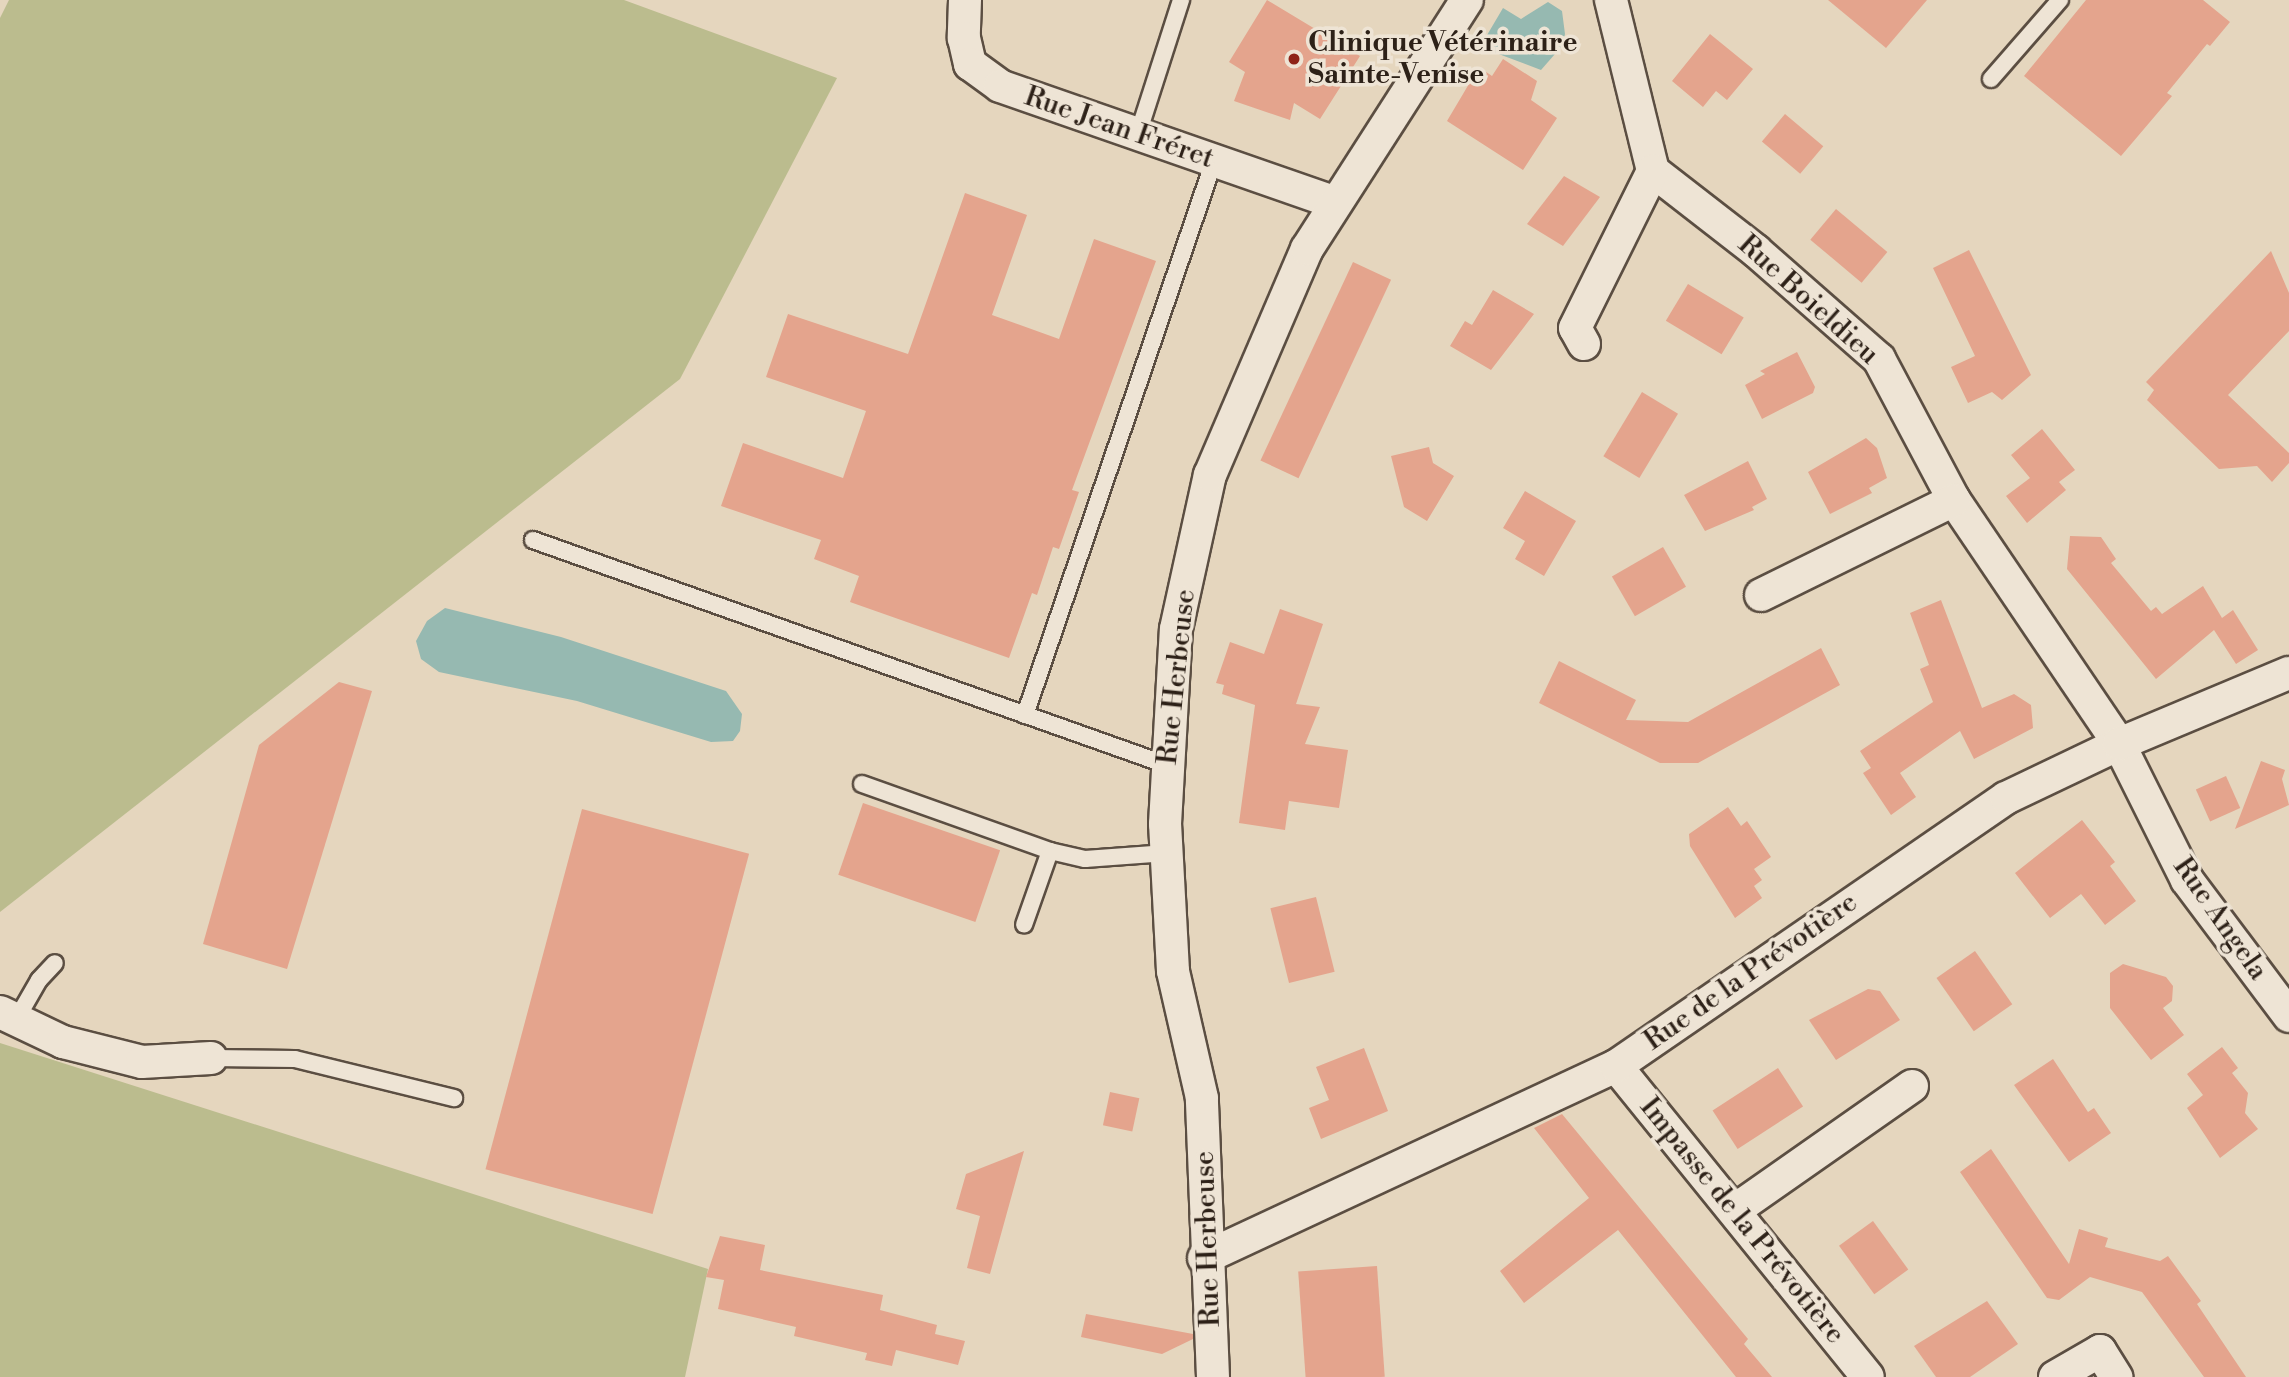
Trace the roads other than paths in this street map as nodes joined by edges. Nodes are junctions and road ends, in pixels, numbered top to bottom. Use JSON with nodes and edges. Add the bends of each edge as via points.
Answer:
{"nodes":[{"id":1,"x":965,"y":0,"type":"edge"},
{"id":2,"x":1181,"y":0,"type":"edge"},
{"id":3,"x":1466,"y":0,"type":"edge"},
{"id":4,"x":1611,"y":0,"type":"edge"},
{"id":5,"x":2060,"y":0,"type":"edge"},
{"id":6,"x":1991,"y":79,"type":"dead end"},
{"id":7,"x":1138,"y":134,"type":"junction"},
{"id":8,"x":1214,"y":161,"type":"junction"},
{"id":9,"x":1653,"y":171,"type":"junction"},
{"id":10,"x":1334,"y":202,"type":"junction"},
{"id":11,"x":1584,"y":344,"type":"dead end"},
{"id":12,"x":1954,"y":500,"type":"junction"},
{"id":13,"x":533,"y":540,"type":"dead end"},
{"id":14,"x":1761,"y":595,"type":"dead end"},
{"id":15,"x":2289,"y":673,"type":"edge"},
{"id":16,"x":1026,"y":715,"type":"junction"},
{"id":17,"x":2119,"y":744,"type":"junction"},
{"id":18,"x":1167,"y":765,"type":"junction"},
{"id":19,"x":862,"y":784,"type":"dead end"},
{"id":20,"x":1050,"y":851,"type":"junction"},
{"id":21,"x":1167,"y":853,"type":"junction"},
{"id":22,"x":1024,"y":925,"type":"dead end"},
{"id":23,"x":55,"y":962,"type":"dead end"},
{"id":24,"x":8,"y":1016,"type":"edge"},
{"id":25,"x":2289,"y":1016,"type":"edge"},
{"id":26,"x":211,"y":1058,"type":"joint"},
{"id":27,"x":1616,"y":1066,"type":"junction"},
{"id":28,"x":1912,"y":1086,"type":"dead end"},
{"id":29,"x":454,"y":1098,"type":"dead end"},
{"id":30,"x":1735,"y":1210,"type":"junction"},
{"id":31,"x":1205,"y":1258,"type":"junction"},
{"id":32,"x":2060,"y":1376,"type":"edge"},
{"id":33,"x":1213,"y":1377,"type":"edge"},
{"id":34,"x":1868,"y":1377,"type":"edge"},
{"id":35,"x":2116,"y":1377,"type":"edge"}],
"edges":[{"from":1,"to":7,"type":"street","name":"Rue Jean Fréret","via":[[964,38],[970,64],[1000,86]]},
{"from":2,"to":7,"type":"lane"},
{"from":3,"to":10,"type":"street","name":"Rue Herbeuse"},
{"from":4,"to":9,"type":"street"},
{"from":5,"to":6,"type":"lane"},
{"from":7,"to":8,"type":"street","name":"Rue Jean Fréret"},
{"from":8,"to":10,"type":"street","name":"Rue Jean Fréret"},
{"from":8,"to":16,"type":"lane"},
{"from":9,"to":11,"type":"street","via":[[1575,328]]},
{"from":9,"to":12,"type":"street","name":"Rue Boieldieu","via":[[1756,251],[1879,359]]},
{"from":10,"to":18,"type":"street","name":"Rue Herbeuse","via":[[1307,248],[1210,475],[1176,629]]},
{"from":12,"to":14,"type":"street"},
{"from":12,"to":17,"type":"street","name":"Rue Boieldieu"},
{"from":13,"to":16,"type":"lane"},
{"from":15,"to":17,"type":"street","name":"Rue de la Prévotière"},
{"from":16,"to":18,"type":"lane"},
{"from":17,"to":25,"type":"street","name":"Rue Angela","via":[[2187,880]]},
{"from":17,"to":27,"type":"street","name":"Rue de la Prévotière","via":[[2006,798]]},
{"from":18,"to":21,"type":"street","name":"Rue Herbeuse"},
{"from":19,"to":20,"type":"lane"},
{"from":20,"to":21,"type":"lane","via":[[1085,859]]},
{"from":20,"to":22,"type":"lane"},
{"from":21,"to":31,"type":"street","name":"Rue Herbeuse","via":[[1173,971],[1202,1098],[1209,1185]]},
{"from":23,"to":24,"type":"lane"},
{"from":24,"to":26,"type":"street","via":[[63,1042],[142,1062]]},
{"from":26,"to":29,"type":"lane","via":[[295,1059]]},
{"from":27,"to":30,"type":"street","name":"Impasse de la Prévotière"},
{"from":27,"to":31,"type":"street","name":"Rue de la Prévotière"},
{"from":28,"to":30,"type":"street"},
{"from":30,"to":34,"type":"street","name":"Impasse de la Prévotière"},
{"from":31,"to":33,"type":"street","name":"Rue Herbeuse"},
{"from":32,"to":35,"type":"street","via":[[2100,1351]]}]}
